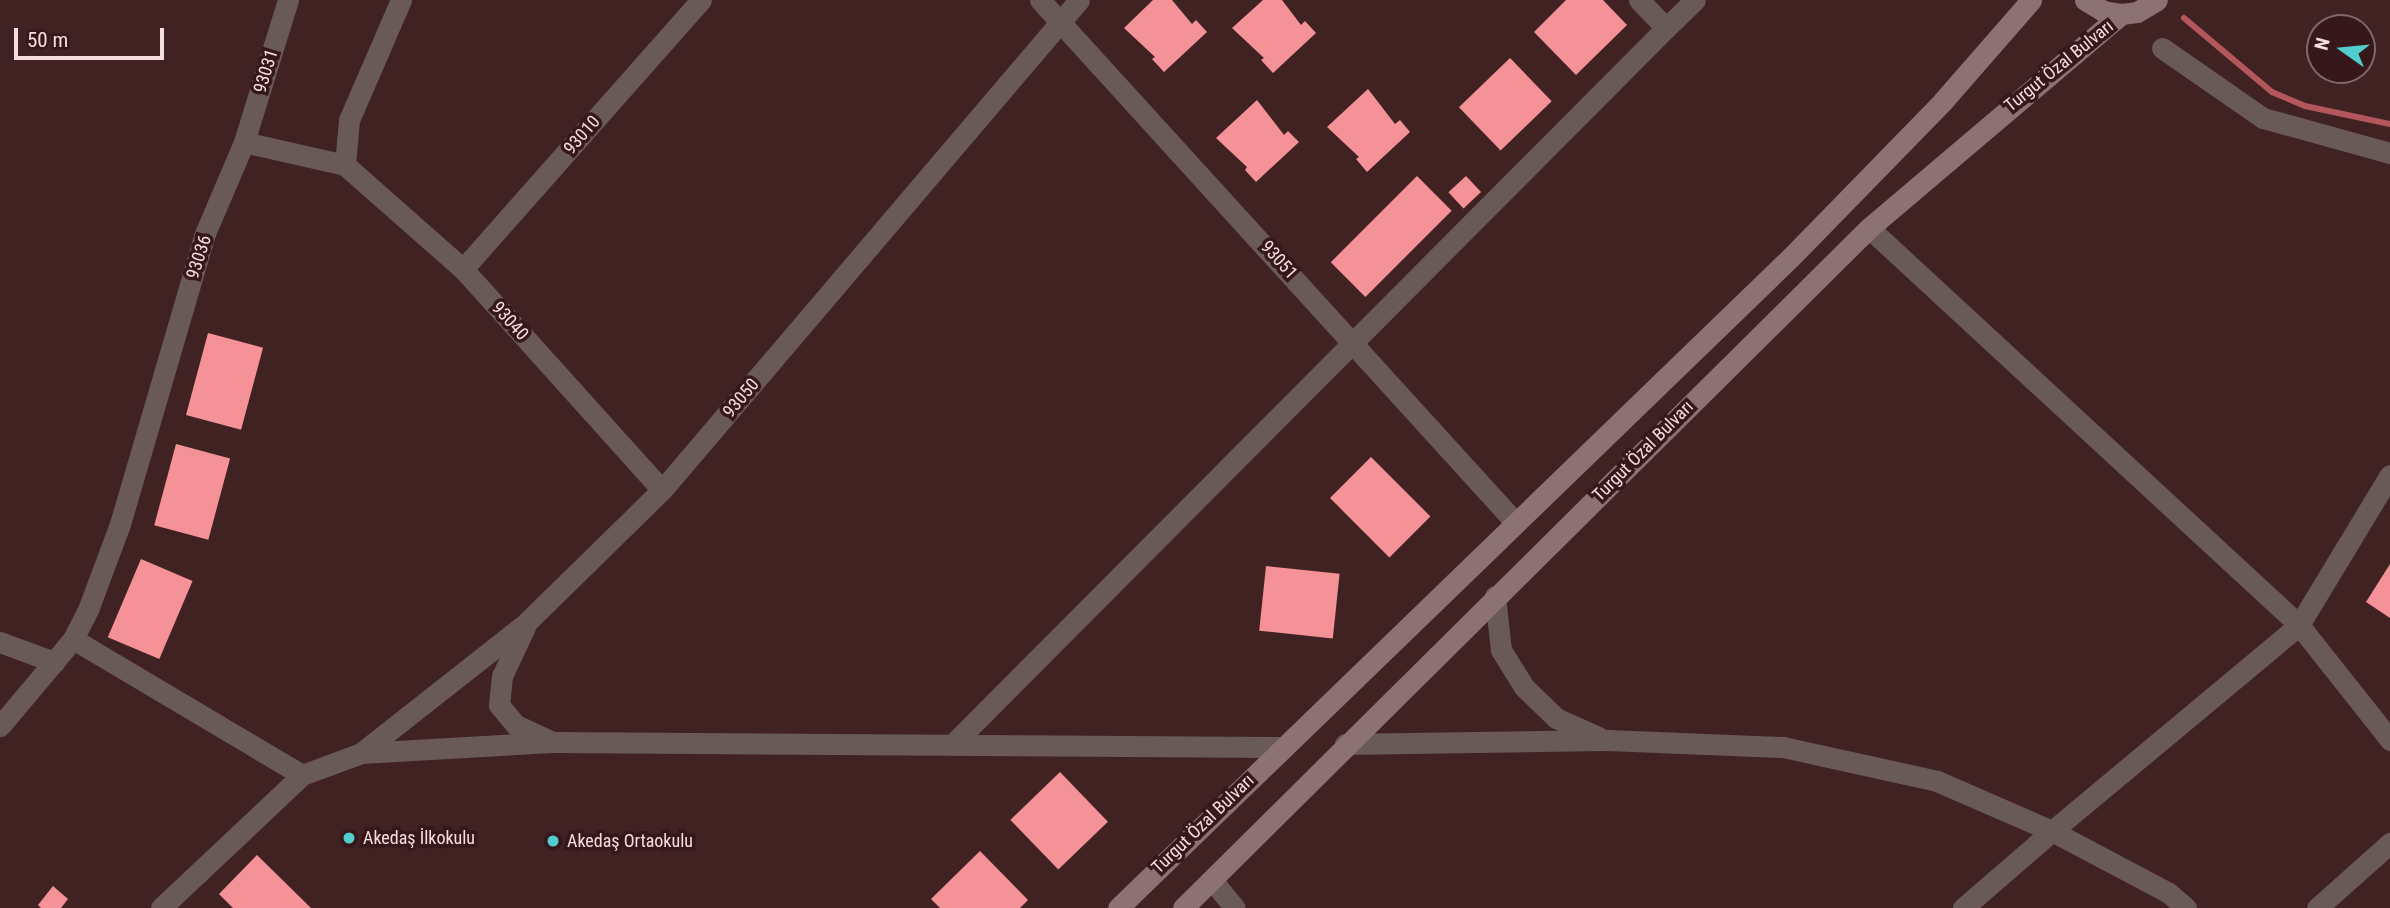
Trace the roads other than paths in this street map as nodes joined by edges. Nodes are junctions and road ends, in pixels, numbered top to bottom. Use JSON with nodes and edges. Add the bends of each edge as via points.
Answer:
{"nodes":[{"id":1,"x":288,"y":0,"type":"edge"},
{"id":2,"x":401,"y":0,"type":"edge"},
{"id":3,"x":701,"y":0,"type":"edge"},
{"id":4,"x":1040,"y":0,"type":"edge"},
{"id":5,"x":1079,"y":0,"type":"edge"},
{"id":6,"x":1639,"y":0,"type":"edge"},
{"id":7,"x":1695,"y":0,"type":"edge"},
{"id":8,"x":2031,"y":0,"type":"edge"},
{"id":9,"x":2085,"y":0,"type":"edge"},
{"id":10,"x":2157,"y":0,"type":"edge"},
{"id":11,"x":2121,"y":15,"type":"junction"},
{"id":12,"x":1061,"y":20,"type":"junction"},
{"id":13,"x":1666,"y":28,"type":"junction"},
{"id":14,"x":2162,"y":48,"type":"dead end"},
{"id":15,"x":244,"y":142,"type":"junction"},
{"id":16,"x":2390,"y":153,"type":"edge"},
{"id":17,"x":345,"y":165,"type":"junction"},
{"id":18,"x":1869,"y":228,"type":"junction"},
{"id":19,"x":463,"y":269,"type":"junction"},
{"id":20,"x":1353,"y":341,"type":"junction"},
{"id":21,"x":2390,"y":475,"type":"edge"},
{"id":22,"x":662,"y":490,"type":"junction"},
{"id":23,"x":1515,"y":522,"type":"junction"},
{"id":24,"x":1495,"y":596,"type":"junction"},
{"id":25,"x":526,"y":623,"type":"junction"},
{"id":26,"x":2299,"y":625,"type":"junction"},
{"id":27,"x":73,"y":639,"type":"junction"},
{"id":28,"x":0,"y":642,"type":"edge"},
{"id":29,"x":54,"y":662,"type":"junction"},
{"id":30,"x":0,"y":726,"type":"edge"},
{"id":31,"x":1607,"y":740,"type":"junction"},
{"id":32,"x":2390,"y":740,"type":"edge"},
{"id":33,"x":552,"y":742,"type":"junction"},
{"id":34,"x":1345,"y":744,"type":"junction"},
{"id":35,"x":952,"y":745,"type":"junction"},
{"id":36,"x":1284,"y":747,"type":"junction"},
{"id":37,"x":361,"y":753,"type":"junction"},
{"id":38,"x":302,"y":775,"type":"junction"},
{"id":39,"x":2052,"y":831,"type":"junction"},
{"id":40,"x":2390,"y":843,"type":"edge"},
{"id":41,"x":1212,"y":880,"type":"junction"},
{"id":42,"x":164,"y":907,"type":"edge"},
{"id":43,"x":1118,"y":908,"type":"edge"},
{"id":44,"x":1183,"y":908,"type":"edge"},
{"id":45,"x":1235,"y":908,"type":"edge"},
{"id":46,"x":1963,"y":908,"type":"edge"},
{"id":47,"x":2186,"y":908,"type":"edge"},
{"id":48,"x":2317,"y":908,"type":"edge"}],
"edges":[{"from":1,"to":15,"type":"street","name":"93031"},
{"from":2,"to":17,"type":"street","via":[[349,120]]},
{"from":3,"to":19,"type":"street","name":"93010"},
{"from":4,"to":12,"type":"street","name":"93051"},
{"from":5,"to":12,"type":"street","name":"93050"},
{"from":6,"to":13,"type":"street"},
{"from":7,"to":13,"type":"street"},
{"from":8,"to":23,"type":"main road","name":"Turgut Özal Bulvarı","via":[[1943,101],[1791,257]]},
{"from":9,"to":11,"type":"main road","name":"Turgut Özal Bulvarı"},
{"from":10,"to":11,"type":"main road","name":"Turgut Özal Bulvarı"},
{"from":11,"to":18,"type":"main road","name":"Turgut Özal Bulvarı"},
{"from":12,"to":20,"type":"street","name":"93051"},
{"from":12,"to":22,"type":"street","name":"93050"},
{"from":13,"to":20,"type":"street"},
{"from":14,"to":16,"type":"street","via":[[2263,118]]},
{"from":15,"to":17,"type":"street"},
{"from":15,"to":27,"type":"street","name":"93036","via":[[204,236],[120,524]]},
{"from":17,"to":19,"type":"street","name":"93040"},
{"from":18,"to":24,"type":"main road","name":"Turgut Özal Bulvarı"},
{"from":18,"to":26,"type":"street"},
{"from":19,"to":22,"type":"street","name":"93040"},
{"from":20,"to":23,"type":"street","name":"93051"},
{"from":20,"to":35,"type":"street"},
{"from":21,"to":26,"type":"street"},
{"from":22,"to":25,"type":"street","name":"93050"},
{"from":23,"to":36,"type":"main road","name":"Turgut Özal Bulvarı"},
{"from":24,"to":31,"type":"street","via":[[1502,650],[1524,687],[1556,718]]},
{"from":24,"to":34,"type":"main road","name":"Turgut Özal Bulvarı"},
{"from":25,"to":33,"type":"street","via":[[502,676],[499,705],[516,725]]},
{"from":25,"to":37,"type":"street","name":"93050"},
{"from":26,"to":32,"type":"street"},
{"from":26,"to":39,"type":"street"},
{"from":27,"to":29,"type":"street","name":"93036"},
{"from":27,"to":38,"type":"street"},
{"from":28,"to":29,"type":"street"},
{"from":29,"to":30,"type":"street","name":"93036"},
{"from":31,"to":34,"type":"street"},
{"from":31,"to":39,"type":"street","via":[[1783,747],[1937,781]]},
{"from":33,"to":35,"type":"street"},
{"from":33,"to":37,"type":"street"},
{"from":34,"to":41,"type":"main road","name":"Turgut Özal Bulvarı"},
{"from":35,"to":36,"type":"street"},
{"from":36,"to":43,"type":"main road","name":"Turgut Özal Bulvarı"},
{"from":37,"to":38,"type":"street"},
{"from":38,"to":42,"type":"street"},
{"from":39,"to":46,"type":"street"},
{"from":39,"to":47,"type":"street","via":[[2169,893]]},
{"from":40,"to":48,"type":"street"},
{"from":41,"to":44,"type":"main road","name":"Turgut Özal Bulvarı"},
{"from":41,"to":45,"type":"street"}]}
